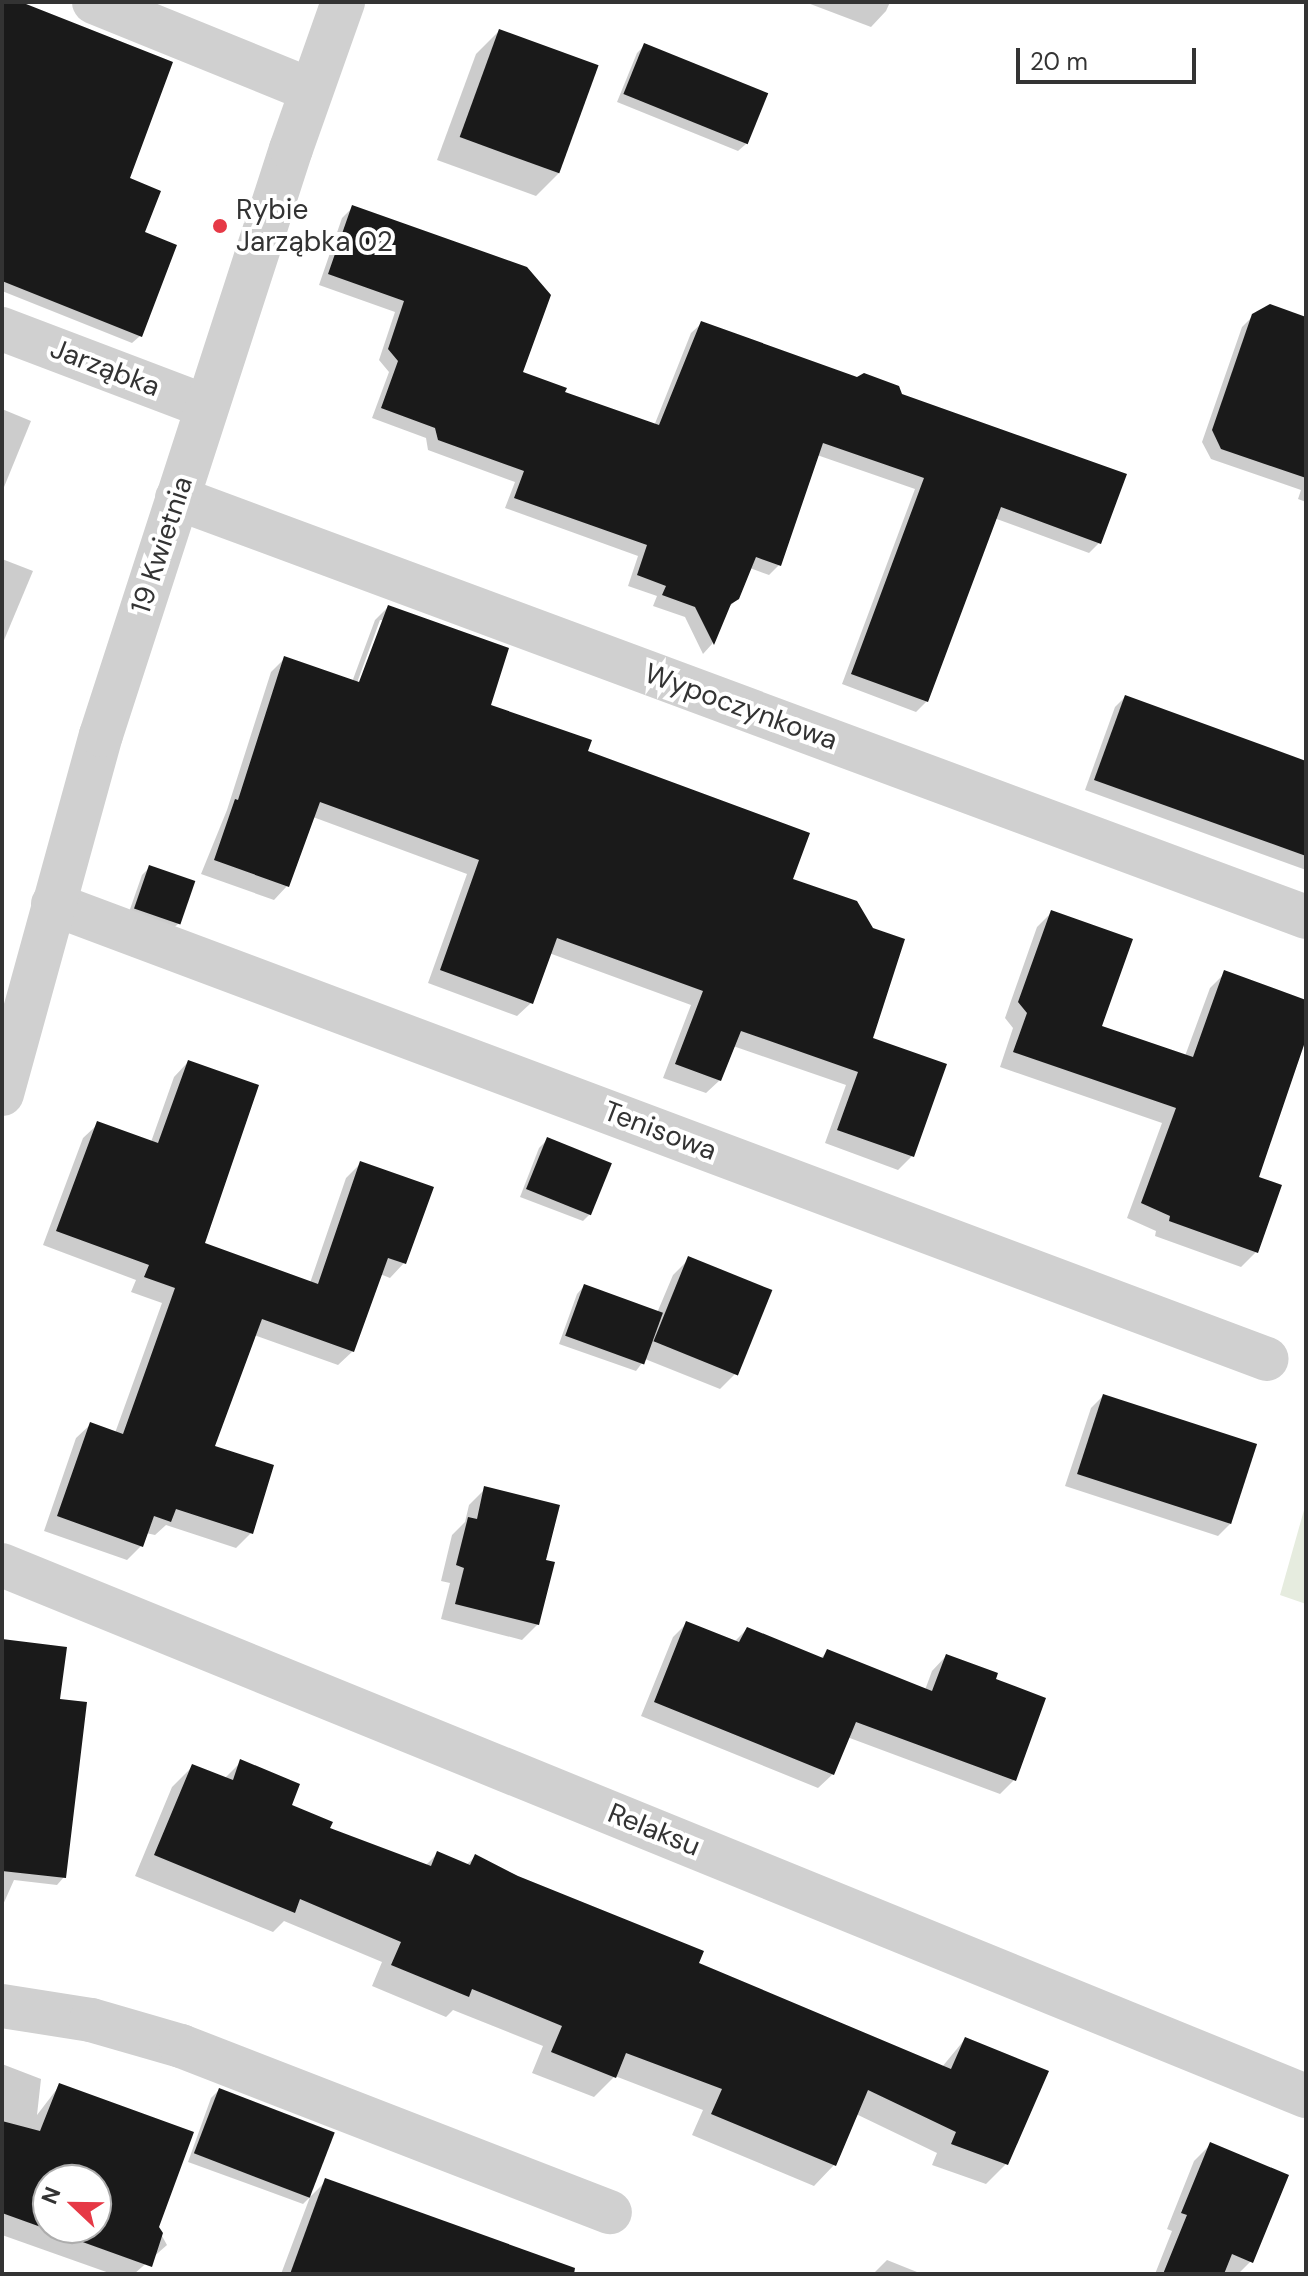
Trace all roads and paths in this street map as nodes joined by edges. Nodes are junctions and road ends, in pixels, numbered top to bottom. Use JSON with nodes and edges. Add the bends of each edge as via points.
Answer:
{"nodes":[{"id":1,"x":94,"y":2,"type":"edge"},
{"id":2,"x":343,"y":2,"type":"edge"},
{"id":3,"x":311,"y":90,"type":"junction"},
{"id":4,"x":2,"y":329,"type":"edge"},
{"id":5,"x":207,"y":407,"type":"junction"},
{"id":6,"x":177,"y":498,"type":"junction"},
{"id":7,"x":53,"y":904,"type":"junction"},
{"id":8,"x":1306,"y":917,"type":"edge"},
{"id":9,"x":2,"y":1094,"type":"edge"},
{"id":10,"x":1267,"y":1359,"type":"dead end"},
{"id":11,"x":2,"y":1565,"type":"edge"},
{"id":12,"x":2,"y":2006,"type":"edge"},
{"id":13,"x":1306,"y":2096,"type":"edge"},
{"id":14,"x":610,"y":2212,"type":"dead end"}],
"edges":[{"from":1,"to":3,"type":"street"},
{"from":2,"to":3,"type":"street","name":"19 Kwietnia"},
{"from":3,"to":5,"type":"street","name":"19 Kwietnia"},
{"from":4,"to":5,"type":"street","name":"Jarząbka"},
{"from":5,"to":6,"type":"street","name":"19 Kwietnia"},
{"from":6,"to":7,"type":"street","name":"19 Kwietnia"},
{"from":6,"to":8,"type":"street","name":"Wypoczynkowa"},
{"from":7,"to":9,"type":"street","name":"19 Kwietnia"},
{"from":7,"to":10,"type":"street","name":"Tenisowa"},
{"from":11,"to":13,"type":"street","name":"Relaksu"},
{"from":12,"to":14,"type":"street","via":[[91,2020],[181,2046]]}]}
